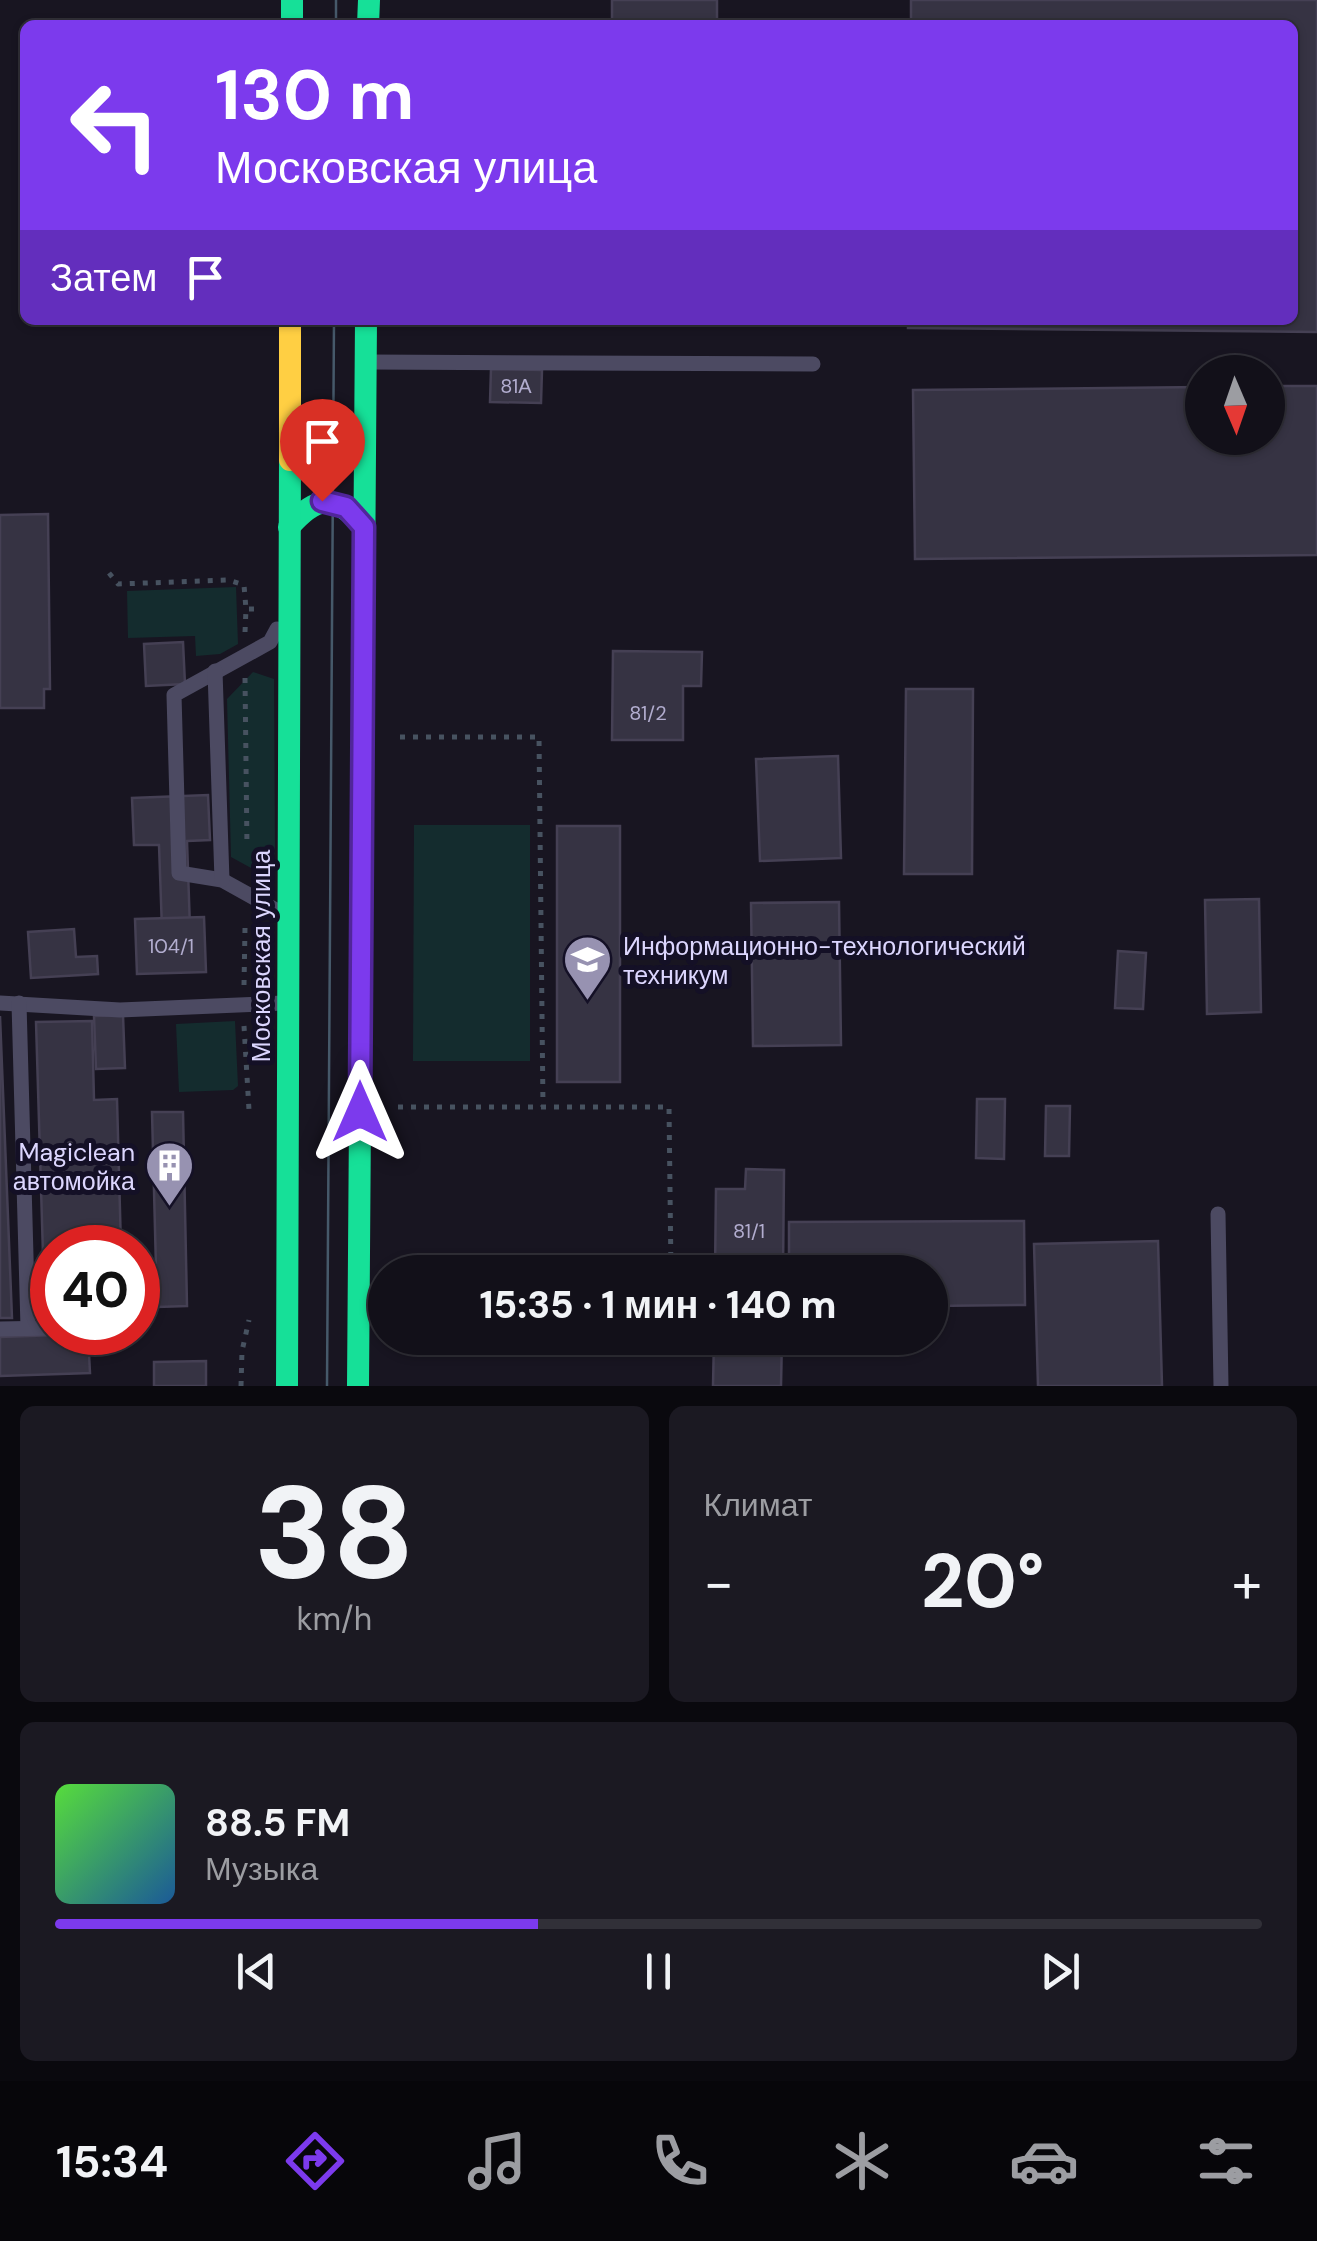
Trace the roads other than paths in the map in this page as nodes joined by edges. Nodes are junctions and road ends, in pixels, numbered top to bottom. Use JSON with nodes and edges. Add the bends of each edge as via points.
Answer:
{"nodes":[{"id":1,"x":290,"y":325,"type":"edge"},
{"id":2,"x":366,"y":325,"type":"edge"},
{"id":3,"x":365,"y":362,"type":"junction"},
{"id":4,"x":813,"y":364,"type":"dead end"},
{"id":5,"x":290,"y":432,"type":"junction"},
{"id":6,"x":364,"y":433,"type":"junction"},
{"id":7,"x":289,"y":527,"type":"junction"},
{"id":8,"x":364,"y":527,"type":"junction"},
{"id":9,"x":288,"y":607,"type":"junction"},
{"id":10,"x":216,"y":671,"type":"junction"},
{"id":11,"x":222,"y":880,"type":"junction"},
{"id":12,"x":290,"y":918,"type":"junction"},
{"id":13,"x":0,"y":1003,"type":"edge"},
{"id":14,"x":19,"y":1003,"type":"junction"},
{"id":15,"x":288,"y":1003,"type":"junction"},
{"id":16,"x":1218,"y":1214,"type":"dead end"},
{"id":17,"x":28,"y":1328,"type":"joint"},
{"id":18,"x":0,"y":1329,"type":"edge"},
{"id":19,"x":287,"y":1386,"type":"edge"},
{"id":20,"x":358,"y":1386,"type":"edge"},
{"id":21,"x":1221,"y":1386,"type":"edge"}],
"edges":[{"from":1,"to":5,"type":"street","name":"Московская улица"},
{"from":2,"to":3,"type":"street"},
{"from":3,"to":4,"type":"lane"},
{"from":3,"to":6,"type":"street"},
{"from":5,"to":6,"type":"street","via":[[305,447],[327,453]]},
{"from":5,"to":7,"type":"street","name":"Московская улица"},
{"from":6,"to":8,"type":"street"},
{"from":7,"to":8,"type":"street","via":[[313,502],[328,500],[346,507]]},
{"from":7,"to":9,"type":"street","name":"Московская улица"},
{"from":8,"to":20,"type":"street"},
{"from":9,"to":10,"type":"lane","via":[[270,642]]},
{"from":9,"to":12,"type":"street","name":"Московская улица"},
{"from":10,"to":11,"type":"lane"},
{"from":10,"to":11,"type":"lane","via":[[174,695],[176,802],[179,873]]},
{"from":11,"to":12,"type":"lane"},
{"from":12,"to":15,"type":"street","name":"Московская улица"},
{"from":13,"to":14,"type":"lane"},
{"from":14,"to":15,"type":"lane","via":[[120,1010]]},
{"from":14,"to":17,"type":"lane"},
{"from":15,"to":19,"type":"street","name":"Московская улица"},
{"from":16,"to":21,"type":"lane"},
{"from":17,"to":18,"type":"lane"}]}
